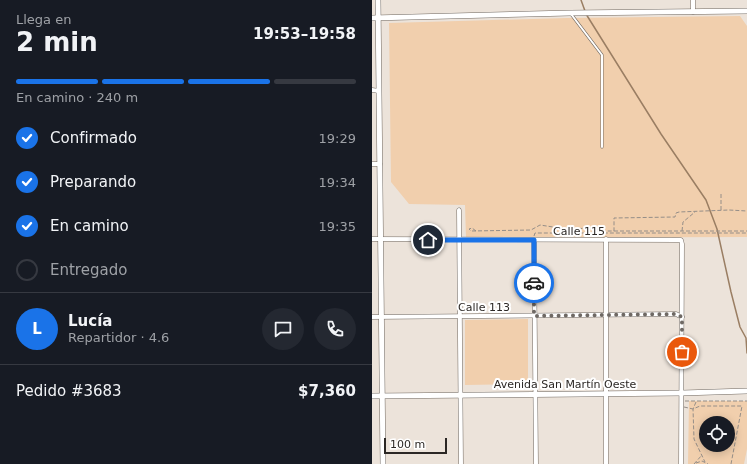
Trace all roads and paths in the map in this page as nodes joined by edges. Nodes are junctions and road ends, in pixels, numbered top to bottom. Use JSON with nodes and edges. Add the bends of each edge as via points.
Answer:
{"nodes":[{"id":1,"x":378,"y":0,"type":"edge"},
{"id":2,"x":693,"y":0,"type":"edge"},
{"id":3,"x":747,"y":11,"type":"edge"},
{"id":4,"x":693,"y":12,"type":"junction"},
{"id":5,"x":570,"y":13,"type":"junction"},
{"id":6,"x":372,"y":18,"type":"edge"},
{"id":7,"x":379,"y":18,"type":"junction"},
{"id":8,"x":372,"y":90,"type":"edge"},
{"id":9,"x":379,"y":91,"type":"junction"},
{"id":10,"x":602,"y":146,"type":"dead end"},
{"id":11,"x":372,"y":164,"type":"edge"},
{"id":12,"x":380,"y":164,"type":"junction"},
{"id":13,"x":721,"y":194,"type":"dead end"},
{"id":14,"x":459,"y":210,"type":"dead end"},
{"id":15,"x":721,"y":210,"type":"junction"},
{"id":16,"x":695,"y":211,"type":"junction"},
{"id":17,"x":747,"y":211,"type":"edge"},
{"id":18,"x":476,"y":231,"type":"dead end"},
{"id":19,"x":614,"y":231,"type":"junction"},
{"id":20,"x":747,"y":231,"type":"edge"},
{"id":21,"x":681,"y":232,"type":"junction"},
{"id":22,"x":716,"y":233,"type":"junction"},
{"id":23,"x":720,"y":233,"type":"junction"},
{"id":24,"x":747,"y":234,"type":"edge"},
{"id":25,"x":372,"y":239,"type":"edge"},
{"id":26,"x":381,"y":239,"type":"junction"},
{"id":27,"x":606,"y":239,"type":"junction"},
{"id":28,"x":460,"y":240,"type":"junction"},
{"id":29,"x":534,"y":240,"type":"junction"},
{"id":30,"x":606,"y":315,"type":"junction"},
{"id":31,"x":460,"y":316,"type":"junction"},
{"id":32,"x":534,"y":316,"type":"junction"},
{"id":33,"x":372,"y":317,"type":"edge"},
{"id":34,"x":381,"y":317,"type":"junction"},
{"id":35,"x":682,"y":317,"type":"junction"},
{"id":36,"x":747,"y":391,"type":"edge"},
{"id":37,"x":682,"y":393,"type":"junction"},
{"id":38,"x":535,"y":394,"type":"junction"},
{"id":39,"x":605,"y":394,"type":"junction"},
{"id":40,"x":460,"y":395,"type":"junction"},
{"id":41,"x":372,"y":396,"type":"edge"},
{"id":42,"x":382,"y":396,"type":"junction"},
{"id":43,"x":682,"y":401,"type":"junction"},
{"id":44,"x":696,"y":401,"type":"junction"},
{"id":45,"x":747,"y":401,"type":"edge"},
{"id":46,"x":682,"y":406,"type":"junction"},
{"id":47,"x":693,"y":409,"type":"junction"},
{"id":48,"x":702,"y":455,"type":"junction"},
{"id":49,"x":705,"y":462,"type":"junction"},
{"id":50,"x":695,"y":463,"type":"edge"},
{"id":51,"x":382,"y":464,"type":"edge"},
{"id":52,"x":461,"y":464,"type":"edge"},
{"id":53,"x":536,"y":464,"type":"edge"},
{"id":54,"x":606,"y":464,"type":"edge"},
{"id":55,"x":681,"y":464,"type":"edge"},
{"id":56,"x":708,"y":464,"type":"edge"},
{"id":57,"x":730,"y":464,"type":"edge"}],
"edges":[{"from":1,"to":7,"type":"street"},
{"from":2,"to":4,"type":"street"},
{"from":3,"to":4,"type":"street"},
{"from":4,"to":5,"type":"street"},
{"from":5,"to":7,"type":"street"},
{"from":5,"to":10,"type":"lane","via":[[602,55]]},
{"from":6,"to":7,"type":"street"},
{"from":7,"to":9,"type":"street"},
{"from":8,"to":9,"type":"street"},
{"from":9,"to":12,"type":"street"},
{"from":11,"to":12,"type":"street"},
{"from":12,"to":26,"type":"street"},
{"from":13,"to":15,"type":"path"},
{"from":14,"to":28,"type":"street"},
{"from":15,"to":16,"type":"path"},
{"from":15,"to":17,"type":"path"},
{"from":16,"to":19,"type":"path","via":[[679,212],[675,217],[614,218]]},
{"from":16,"to":21,"type":"path","via":[[683,222]]},
{"from":18,"to":19,"type":"path","via":[[531,230],[540,225]]},
{"from":19,"to":21,"type":"path"},
{"from":20,"to":23,"type":"path"},
{"from":21,"to":22,"type":"path"},
{"from":22,"to":23,"type":"path"},
{"from":22,"to":29,"type":"path","via":[[535,233]]},
{"from":23,"to":24,"type":"path"},
{"from":25,"to":26,"type":"street","name":"Calle 115"},
{"from":26,"to":28,"type":"street","name":"Calle 115"},
{"from":26,"to":34,"type":"street"},
{"from":27,"to":29,"type":"street","name":"Calle 115"},
{"from":27,"to":30,"type":"street"},
{"from":27,"to":35,"type":"street","name":"Calle 115","via":[[681,240]]},
{"from":28,"to":29,"type":"street","name":"Calle 115"},
{"from":28,"to":31,"type":"street"},
{"from":29,"to":32,"type":"street"},
{"from":30,"to":32,"type":"street","name":"Calle 113"},
{"from":30,"to":35,"type":"street","name":"Calle 113","via":[[676,314]]},
{"from":30,"to":39,"type":"street"},
{"from":31,"to":32,"type":"street","name":"Calle 113"},
{"from":31,"to":34,"type":"street","name":"Calle 113"},
{"from":31,"to":40,"type":"street"},
{"from":32,"to":38,"type":"street"},
{"from":33,"to":34,"type":"street","name":"Calle 113"},
{"from":34,"to":42,"type":"street"},
{"from":35,"to":37,"type":"street"},
{"from":36,"to":37,"type":"street","name":"Avenida San Martín Oeste"},
{"from":37,"to":39,"type":"street","name":"Avenida San Martín Oeste"},
{"from":37,"to":43,"type":"street"},
{"from":38,"to":39,"type":"street","name":"Avenida San Martín Oeste"},
{"from":38,"to":40,"type":"street","name":"Avenida San Martín Oeste"},
{"from":38,"to":53,"type":"street"},
{"from":39,"to":54,"type":"street"},
{"from":40,"to":42,"type":"street","name":"Avenida San Martín Oeste"},
{"from":40,"to":52,"type":"street"},
{"from":41,"to":42,"type":"street","name":"Avenida San Martín Oeste"},
{"from":42,"to":51,"type":"street"},
{"from":43,"to":44,"type":"path"},
{"from":43,"to":46,"type":"street"},
{"from":44,"to":45,"type":"path"},
{"from":44,"to":47,"type":"path"},
{"from":46,"to":47,"type":"path"},
{"from":46,"to":55,"type":"street"},
{"from":47,"to":48,"type":"path","via":[[694,438]]},
{"from":47,"to":57,"type":"path","via":[[700,406],[742,406]]},
{"from":48,"to":49,"type":"path"},
{"from":48,"to":50,"type":"path"},
{"from":49,"to":50,"type":"path"},
{"from":49,"to":56,"type":"path"}]}
